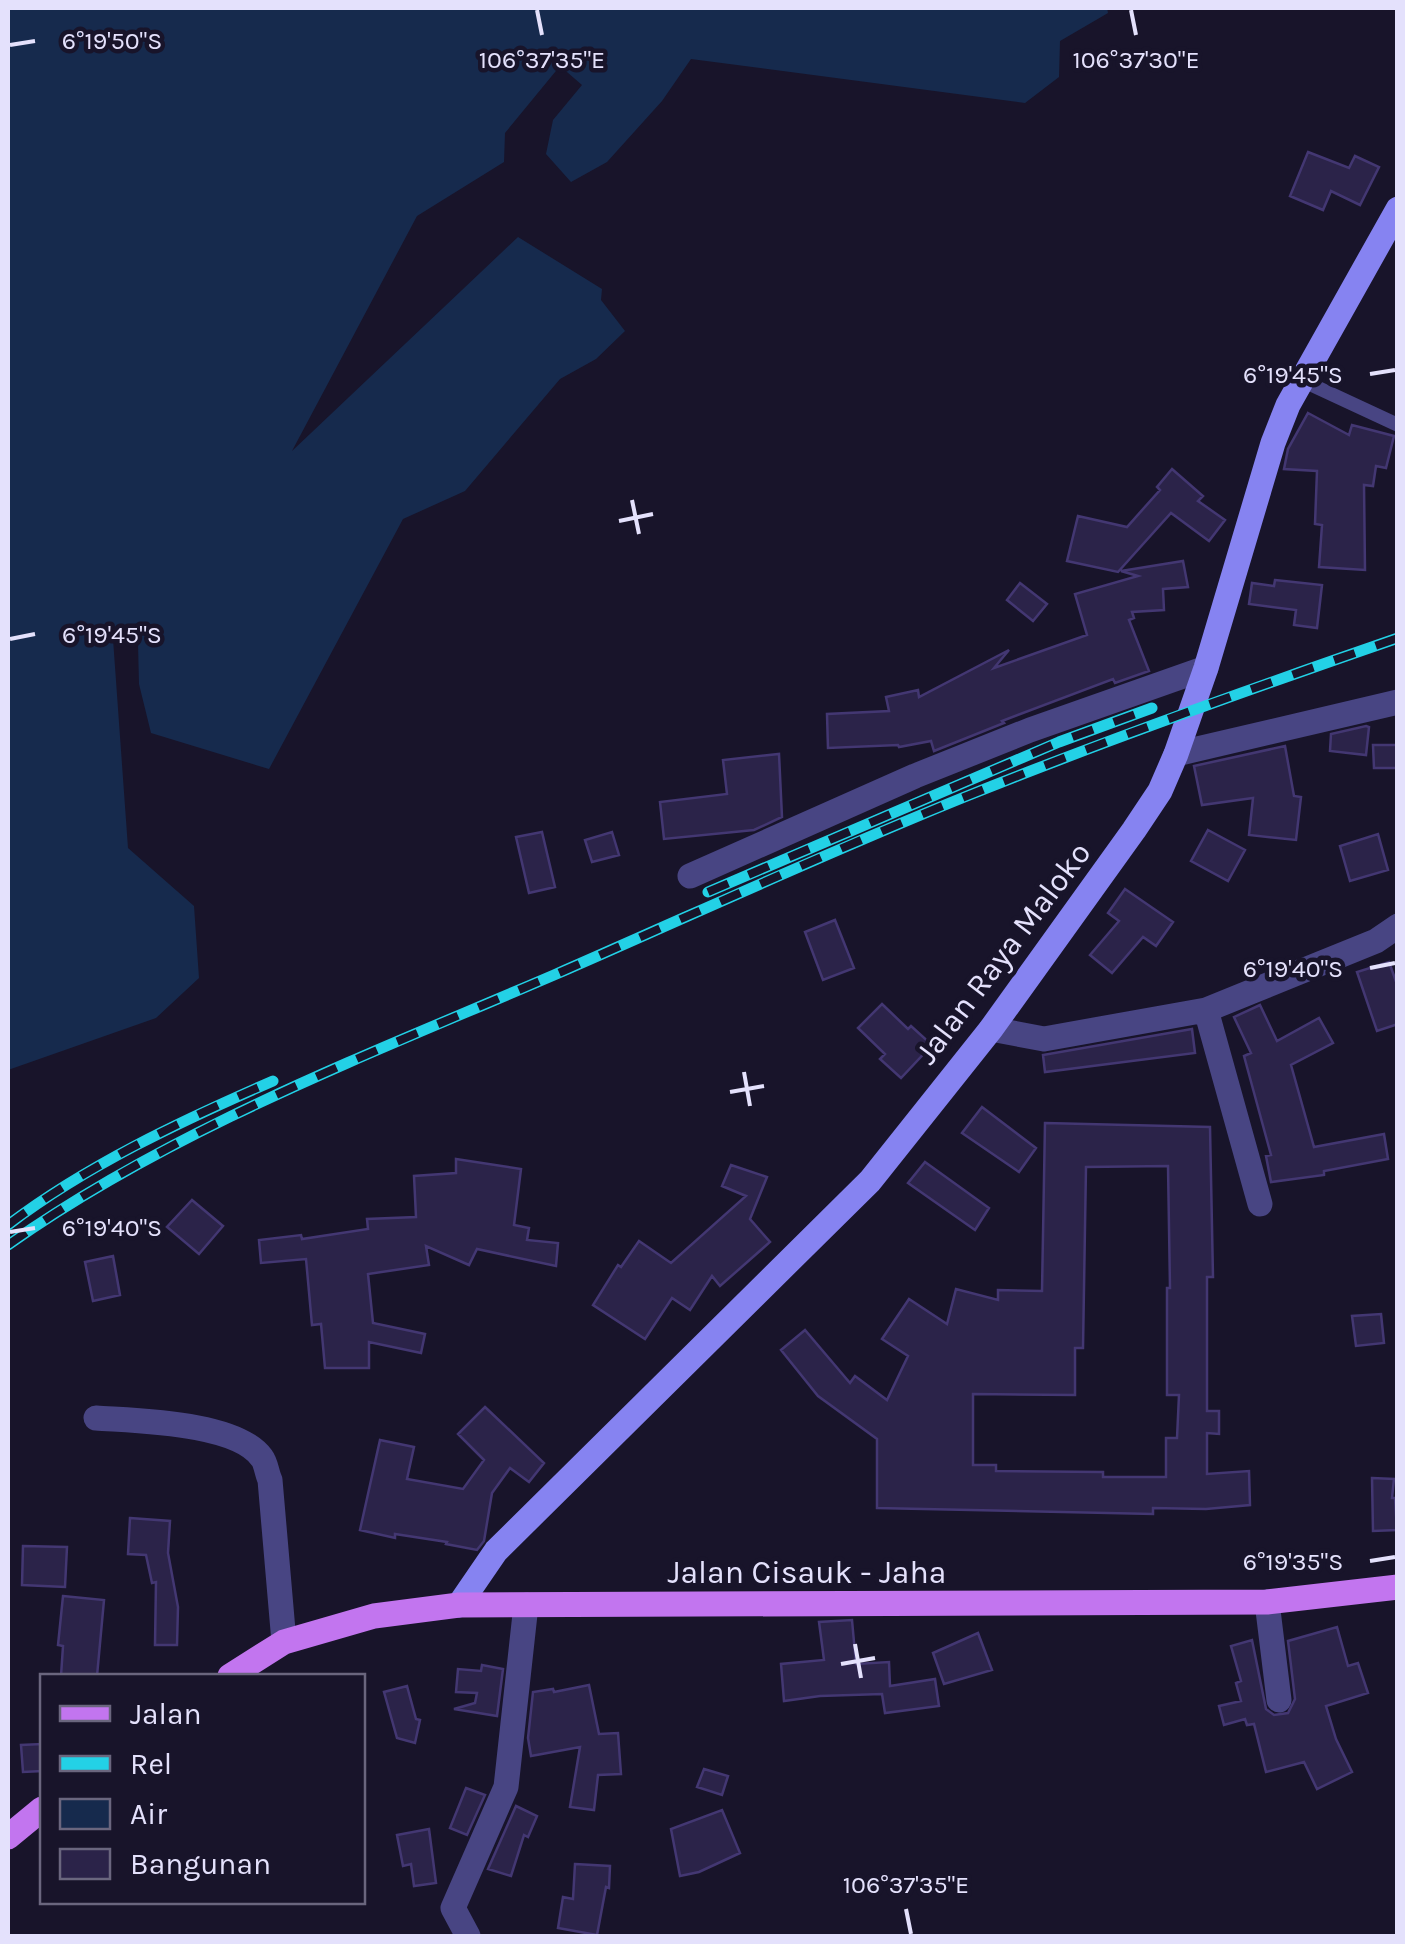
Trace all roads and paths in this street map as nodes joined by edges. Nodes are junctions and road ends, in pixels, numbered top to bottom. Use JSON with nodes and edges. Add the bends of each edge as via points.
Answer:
{"nodes":[{"id":1,"x":1398,"y":209,"type":"edge"},
{"id":2,"x":1299,"y":379,"type":"junction"},
{"id":3,"x":1398,"y":425,"type":"edge"},
{"id":4,"x":1206,"y":668,"type":"junction"},
{"id":5,"x":1398,"y":702,"type":"edge"},
{"id":6,"x":1176,"y":754,"type":"junction"},
{"id":7,"x":690,"y":876,"type":"dead end"},
{"id":8,"x":1398,"y":926,"type":"edge"},
{"id":9,"x":1206,"y":1010,"type":"junction"},
{"id":10,"x":991,"y":1029,"type":"junction"},
{"id":11,"x":1260,"y":1204,"type":"dead end"},
{"id":12,"x":96,"y":1418,"type":"dead end"},
{"id":13,"x":1398,"y":1586,"type":"edge"},
{"id":14,"x":1267,"y":1602,"type":"junction"},
{"id":15,"x":458,"y":1605,"type":"junction"},
{"id":16,"x":526,"y":1606,"type":"junction"},
{"id":17,"x":284,"y":1642,"type":"junction"},
{"id":18,"x":233,"y":1674,"type":"edge"},
{"id":19,"x":1280,"y":1700,"type":"dead end"},
{"id":20,"x":40,"y":1811,"type":"edge"},
{"id":21,"x":8,"y":1837,"type":"edge"},
{"id":22,"x":468,"y":1936,"type":"edge"}],
"edges":[{"from":1,"to":2,"type":"street","name":"Jalan Raya Maloko"},
{"from":2,"to":3,"type":"lane"},
{"from":2,"to":4,"type":"street","name":"Jalan Raya Maloko","via":[[1273,443]]},
{"from":4,"to":6,"type":"street","name":"Jalan Raya Maloko"},
{"from":4,"to":7,"type":"street","via":[[915,776]]},
{"from":5,"to":6,"type":"street"},
{"from":6,"to":10,"type":"street","name":"Jalan Raya Maloko","via":[[1134,830]]},
{"from":8,"to":9,"type":"street"},
{"from":9,"to":10,"type":"street","via":[[1044,1039]]},
{"from":9,"to":11,"type":"street"},
{"from":10,"to":15,"type":"street","name":"Jalan Raya Maloko","via":[[870,1181],[496,1551]]},
{"from":12,"to":17,"type":"street","via":[[198,1426],[262,1457],[270,1480]]},
{"from":13,"to":14,"type":"main road","name":"Jalan Cisauk - Jaha"},
{"from":14,"to":16,"type":"main road","name":"Jalan Cisauk - Jaha"},
{"from":14,"to":19,"type":"street"},
{"from":15,"to":16,"type":"main road","name":"Jalan Cisauk - Jaha"},
{"from":15,"to":17,"type":"main road","name":"Jalan Cisauk - Jaha","via":[[374,1616]]},
{"from":16,"to":22,"type":"street","via":[[506,1787],[453,1908]]},
{"from":17,"to":18,"type":"main road","name":"Jalan Cisauk - Jaha"},
{"from":20,"to":21,"type":"main road"}]}
